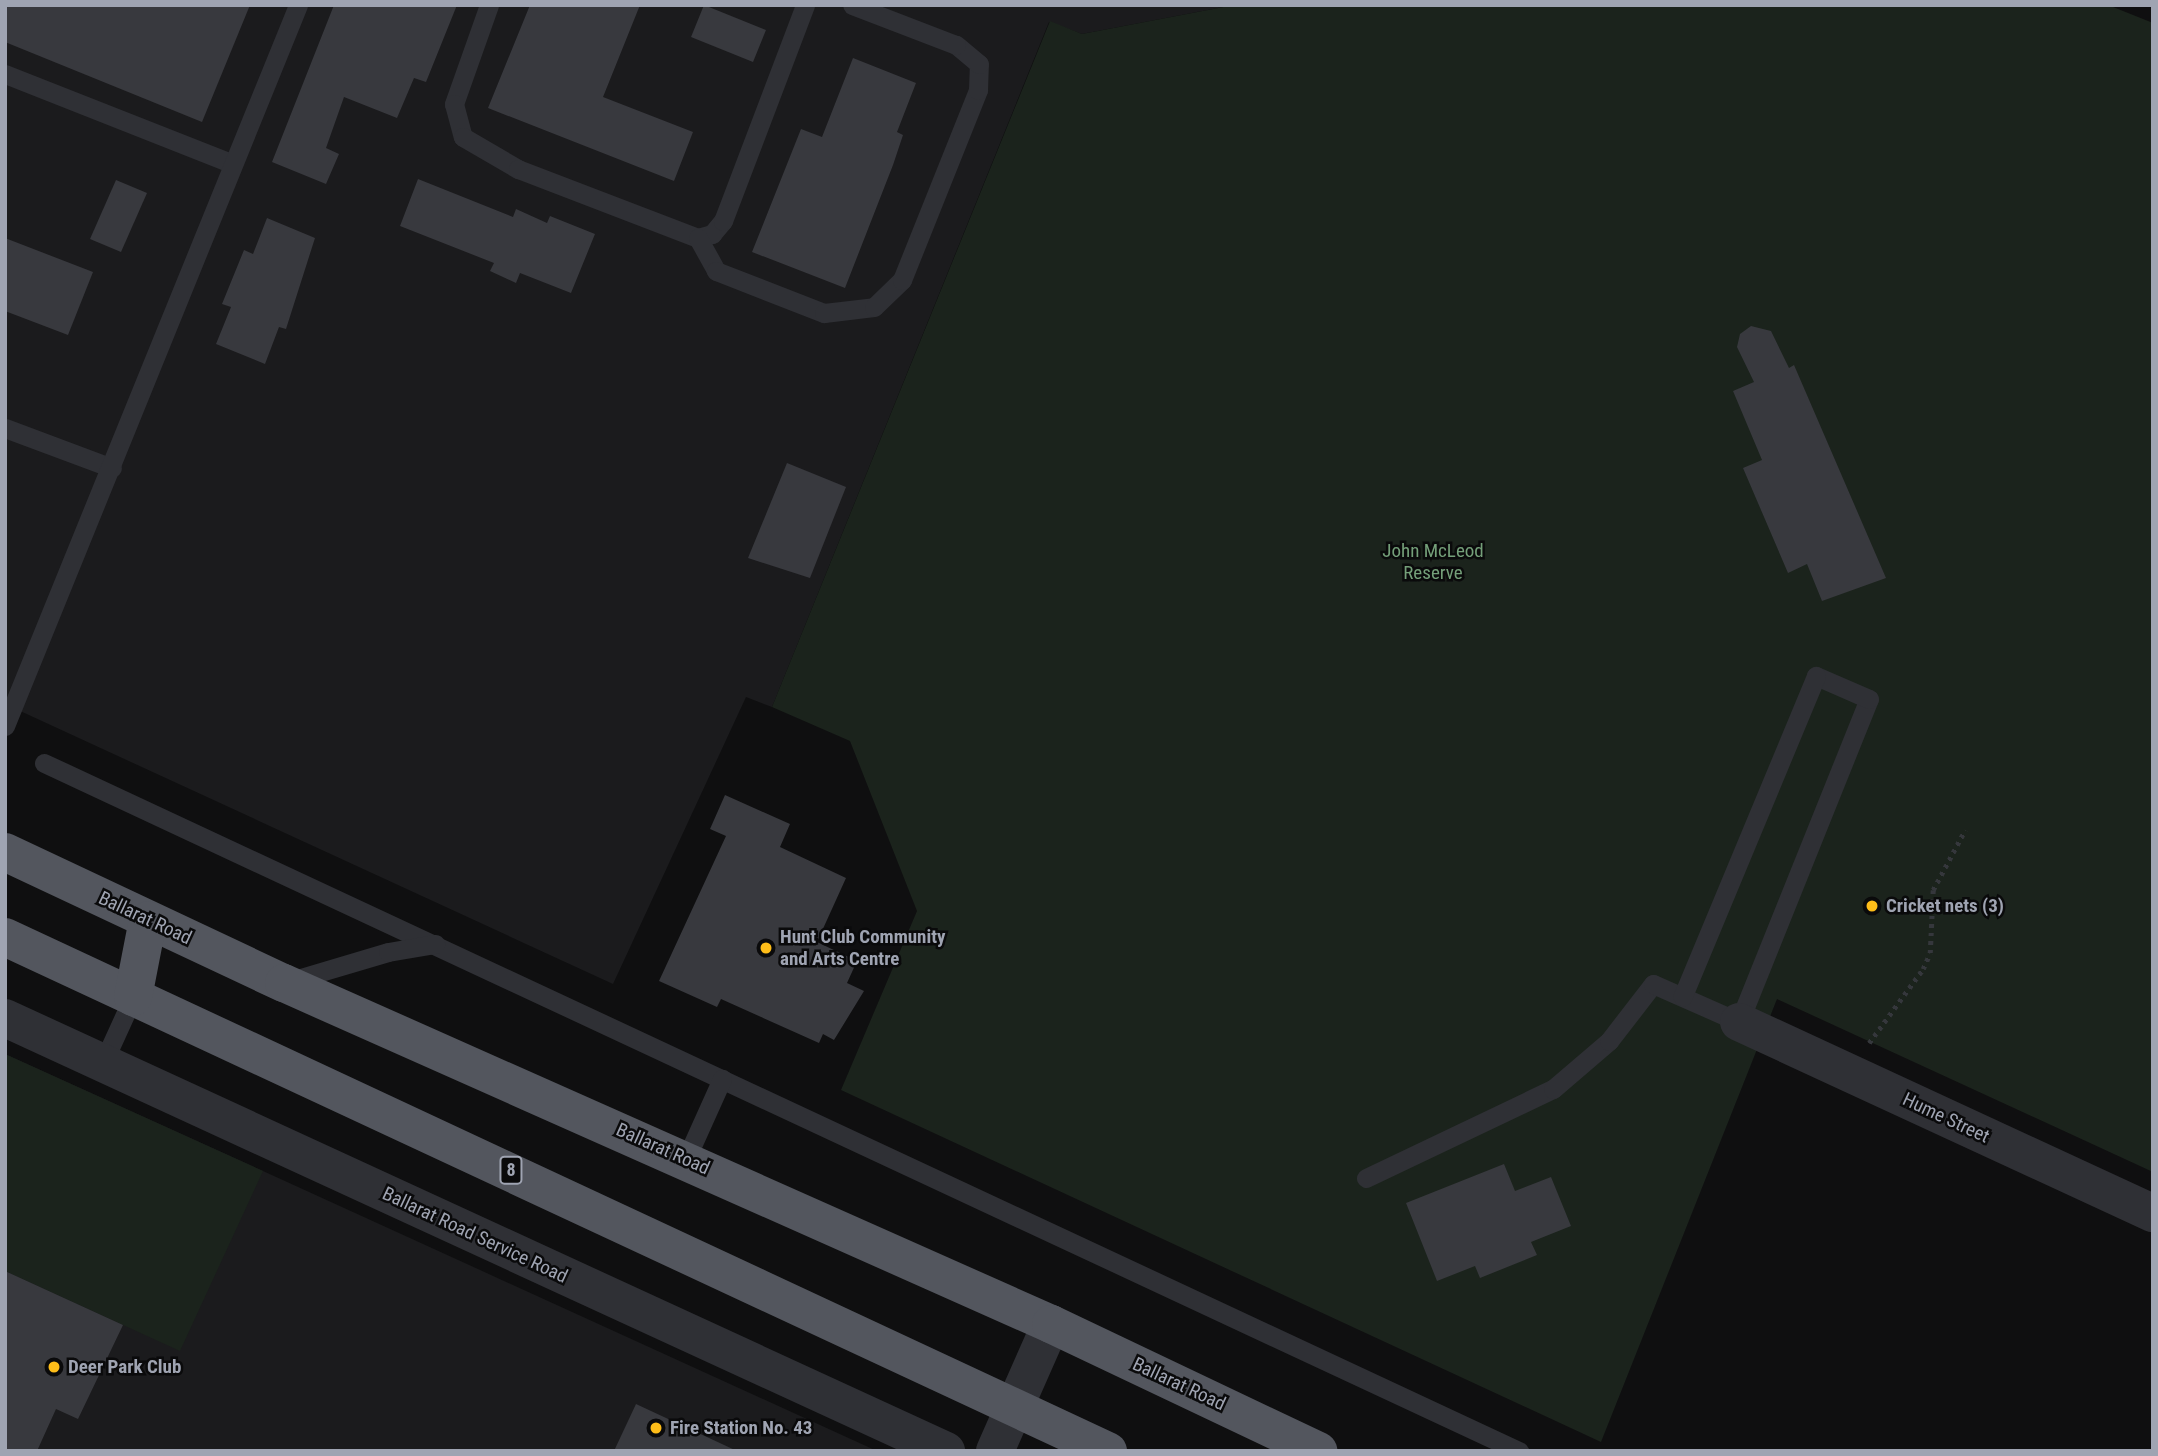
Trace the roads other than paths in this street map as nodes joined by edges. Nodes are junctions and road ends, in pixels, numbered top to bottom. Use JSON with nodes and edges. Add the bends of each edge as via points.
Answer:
{"nodes":[{"id":1,"x":298,"y":5,"type":"edge"},
{"id":2,"x":489,"y":5,"type":"edge"},
{"id":3,"x":805,"y":5,"type":"edge"},
{"id":4,"x":852,"y":5,"type":"edge"},
{"id":5,"x":5,"y":74,"type":"edge"},
{"id":6,"x":231,"y":163,"type":"junction"},
{"id":7,"x":698,"y":238,"type":"junction"},
{"id":8,"x":5,"y":428,"type":"edge"},
{"id":9,"x":112,"y":468,"type":"junction"},
{"id":10,"x":5,"y":726,"type":"edge"},
{"id":11,"x":44,"y":763,"type":"dead end"},
{"id":12,"x":5,"y":852,"type":"edge"},
{"id":13,"x":148,"y":920,"type":"junction"},
{"id":14,"x":5,"y":937,"type":"edge"},
{"id":15,"x":435,"y":944,"type":"junction"},
{"id":16,"x":284,"y":983,"type":"junction"},
{"id":17,"x":1683,"y":996,"type":"junction"},
{"id":18,"x":133,"y":997,"type":"junction"},
{"id":19,"x":5,"y":1018,"type":"edge"},
{"id":20,"x":1739,"y":1022,"type":"junction"},
{"id":21,"x":102,"y":1065,"type":"junction"},
{"id":22,"x":722,"y":1080,"type":"junction"},
{"id":23,"x":686,"y":1159,"type":"junction"},
{"id":24,"x":1366,"y":1178,"type":"dead end"},
{"id":25,"x":2153,"y":1213,"type":"edge"},
{"id":26,"x":1051,"y":1324,"type":"junction"},
{"id":27,"x":1015,"y":1407,"type":"junction"},
{"id":28,"x":946,"y":1451,"type":"edge"},
{"id":29,"x":995,"y":1451,"type":"edge"},
{"id":30,"x":1108,"y":1451,"type":"edge"},
{"id":31,"x":1318,"y":1451,"type":"edge"},
{"id":32,"x":1519,"y":1451,"type":"edge"}],
"edges":[{"from":1,"to":6,"type":"lane"},
{"from":2,"to":7,"type":"lane","via":[[456,96],[456,121],[463,137],[518,169]]},
{"from":3,"to":7,"type":"lane","via":[[723,220],[712,234]]},
{"from":4,"to":7,"type":"lane","via":[[956,46],[979,64],[978,90],[902,280],[874,307],[824,313],[716,271]]},
{"from":5,"to":6,"type":"lane"},
{"from":6,"to":9,"type":"lane"},
{"from":8,"to":9,"type":"lane"},
{"from":9,"to":10,"type":"lane"},
{"from":11,"to":15,"type":"lane"},
{"from":12,"to":13,"type":"highway","name":"Ballarat Road"},
{"from":13,"to":16,"type":"highway","name":"Ballarat Road"},
{"from":13,"to":18,"type":"highway"},
{"from":14,"to":18,"type":"highway","number":"8"},
{"from":15,"to":16,"type":"lane","via":[[388,952]]},
{"from":15,"to":22,"type":"lane"},
{"from":16,"to":23,"type":"highway","name":"Ballarat Road"},
{"from":17,"to":20,"type":"lane"},
{"from":17,"to":20,"type":"lane","via":[[1816,676],[1869,699]]},
{"from":17,"to":24,"type":"lane","via":[[1653,984],[1609,1041],[1553,1089]]},
{"from":18,"to":21,"type":"lane"},
{"from":18,"to":27,"type":"highway","number":"8"},
{"from":19,"to":21,"type":"street","name":"Ballarat Road Service Road"},
{"from":20,"to":25,"type":"street","name":"Hume Street"},
{"from":21,"to":28,"type":"street","name":"Ballarat Road Service Road"},
{"from":22,"to":23,"type":"lane"},
{"from":22,"to":32,"type":"lane"},
{"from":23,"to":26,"type":"highway","name":"Ballarat Road"},
{"from":26,"to":27,"type":"street"},
{"from":26,"to":31,"type":"highway","name":"Ballarat Road"},
{"from":27,"to":29,"type":"street"},
{"from":27,"to":30,"type":"highway","number":"8"}]}
